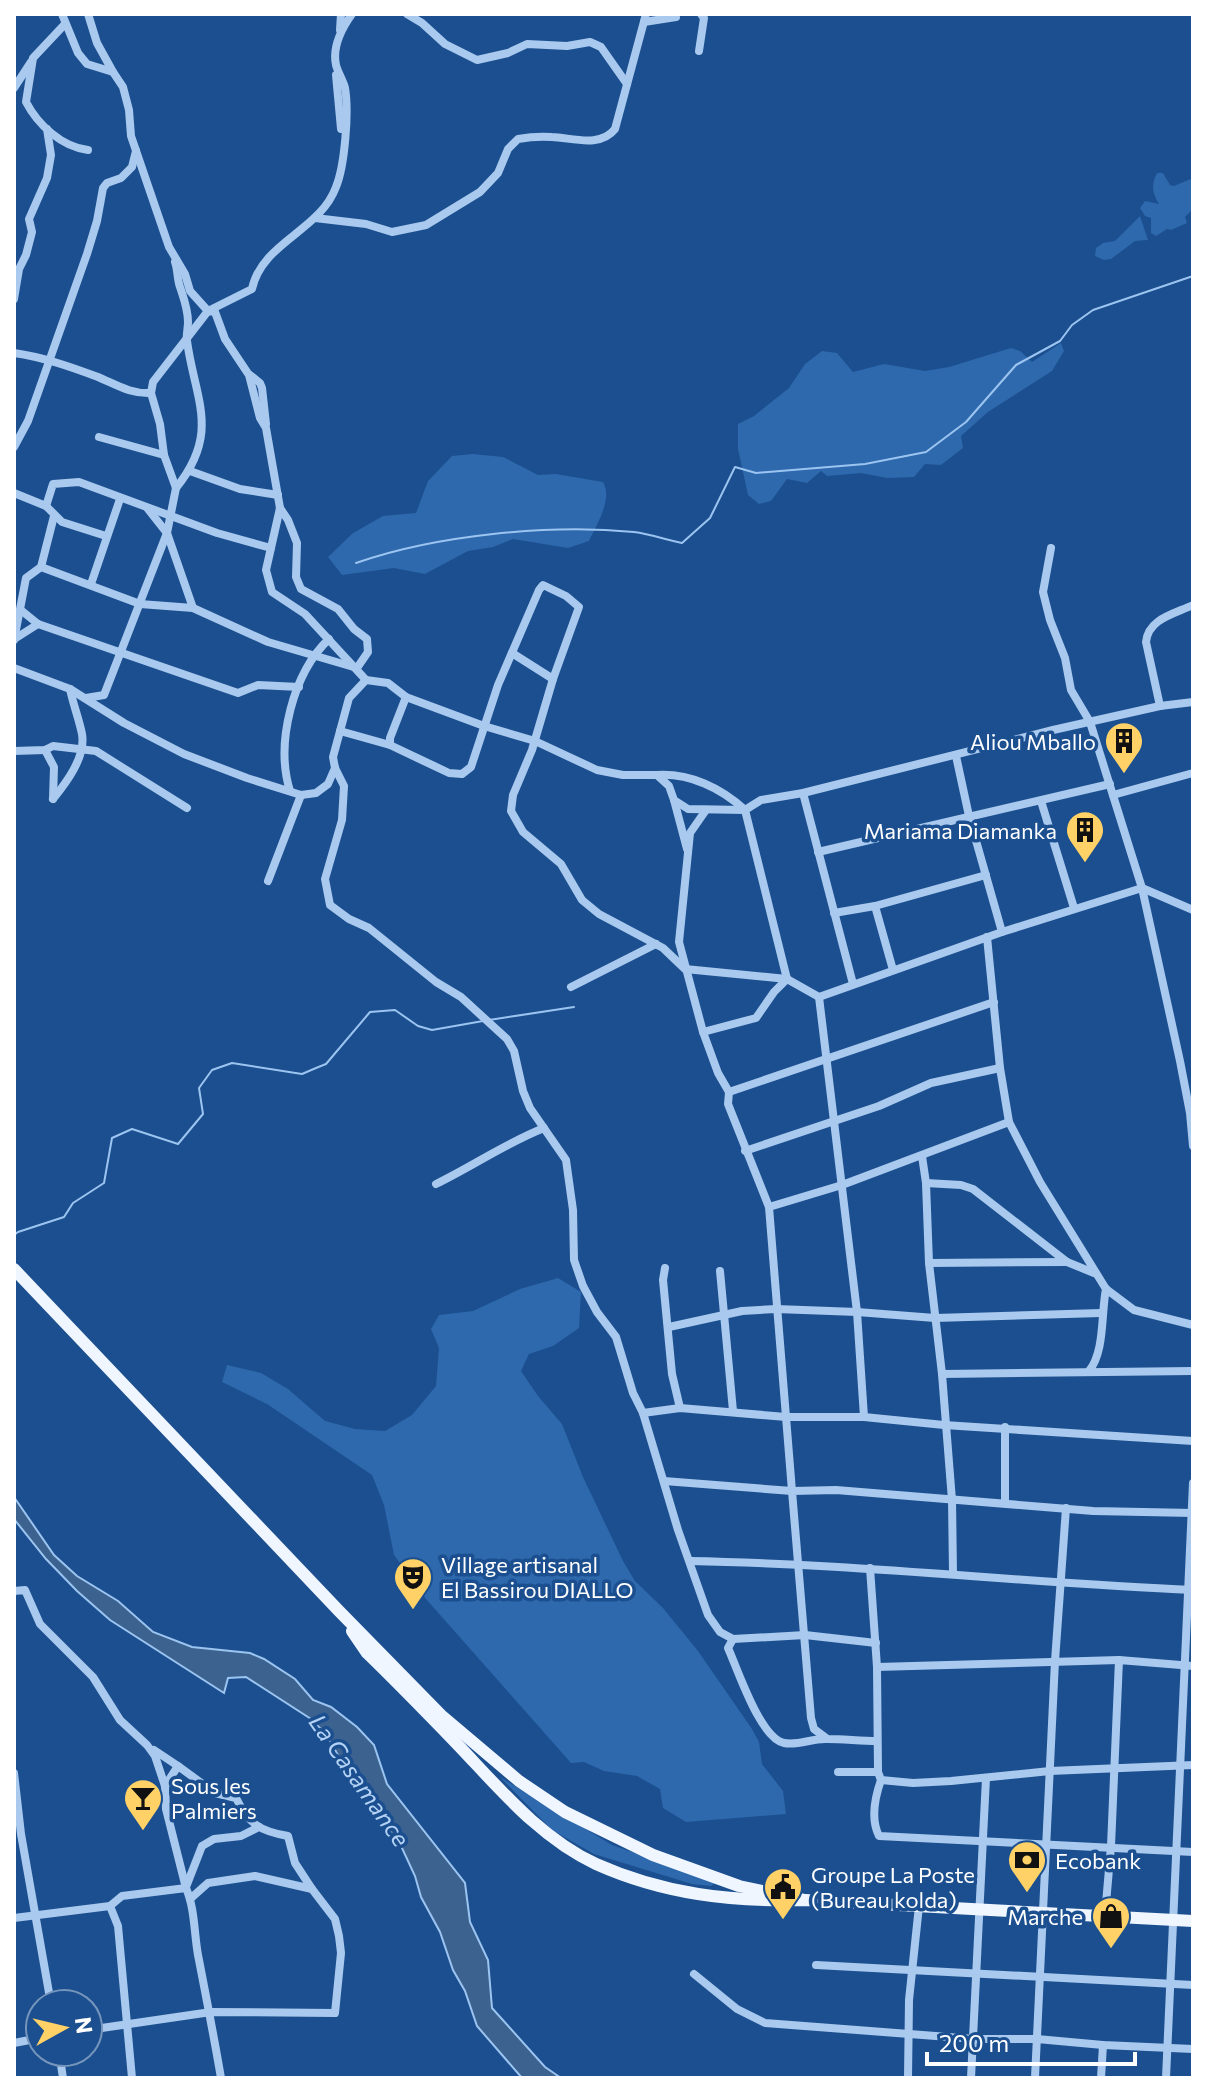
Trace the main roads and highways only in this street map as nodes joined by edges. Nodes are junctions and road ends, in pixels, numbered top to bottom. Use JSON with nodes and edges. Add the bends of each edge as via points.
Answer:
{"nodes":[{"id":1,"x":14,"y":1269,"type":"edge"},
{"id":2,"x":339,"y":1611,"type":"junction"},
{"id":3,"x":805,"y":1900,"type":"junction"},
{"id":4,"x":1193,"y":1921,"type":"edge"}],
"edges":[{"from":1,"to":2,"type":"main road"},
{"from":2,"to":3,"type":"main road","via":[[441,1715],[565,1812],[685,1868]]},
{"from":2,"to":3,"type":"main road","via":[[367,1653],[498,1788],[576,1853],[648,1885],[686,1894]]},
{"from":3,"to":4,"type":"main road"}]}
